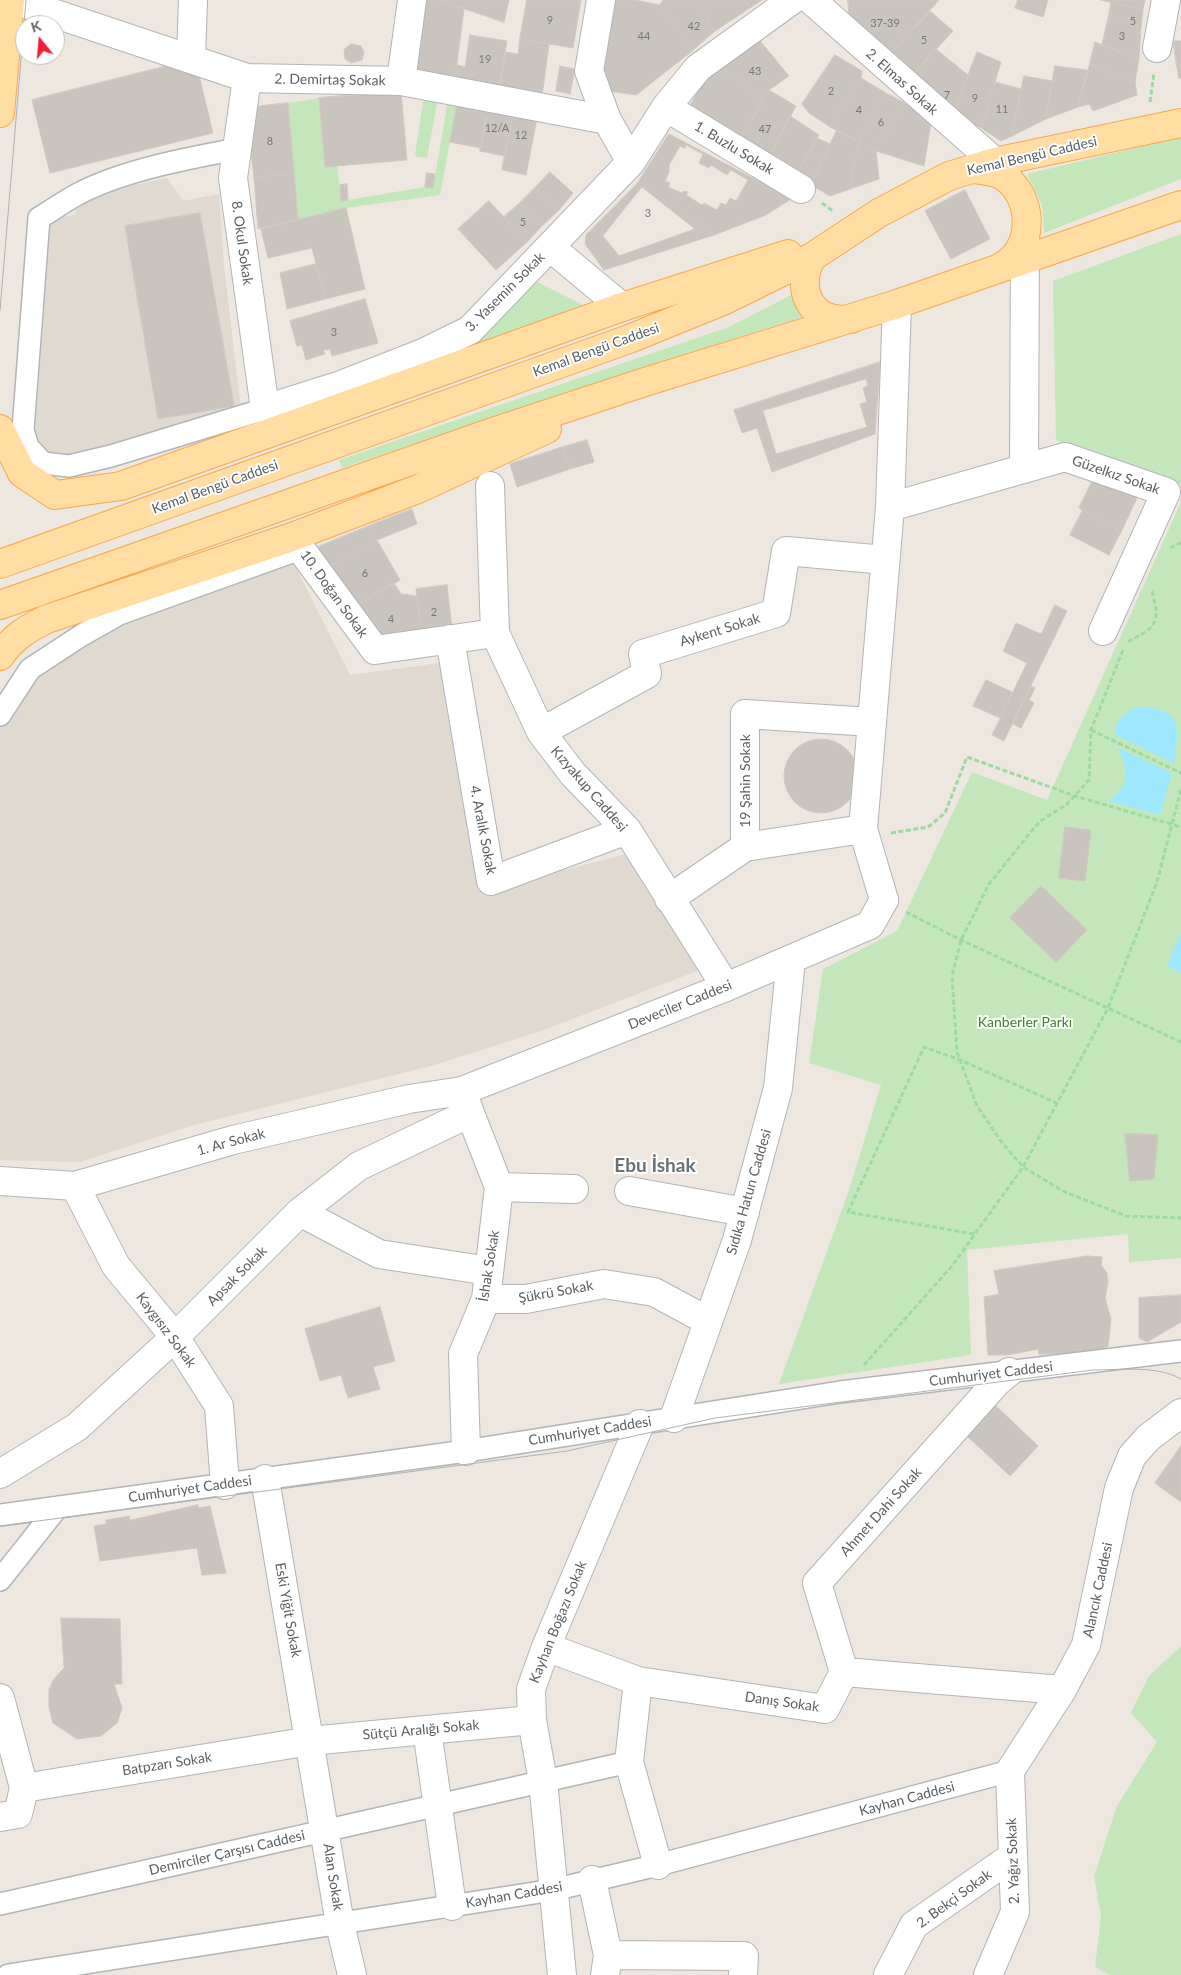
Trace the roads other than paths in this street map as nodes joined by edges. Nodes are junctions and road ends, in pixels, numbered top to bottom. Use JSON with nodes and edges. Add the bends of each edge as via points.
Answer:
{"nodes":[{"id":1,"x":12,"y":0,"type":"edge"},
{"id":2,"x":193,"y":0,"type":"edge"},
{"id":3,"x":412,"y":0,"type":"edge"},
{"id":4,"x":601,"y":0,"type":"edge"},
{"id":5,"x":792,"y":0,"type":"edge"},
{"id":6,"x":811,"y":0,"type":"edge"},
{"id":7,"x":1166,"y":0,"type":"edge"},
{"id":8,"x":1157,"y":48,"type":"road end"},
{"id":9,"x":192,"y":58,"type":"junction"},
{"id":10,"x":247,"y":78,"type":"junction"},
{"id":11,"x":400,"y":81,"type":"junction"},
{"id":12,"x":666,"y":107,"type":"junction"},
{"id":13,"x":0,"y":113,"type":"edge"},
{"id":14,"x":607,"y":120,"type":"junction"},
{"id":15,"x":1181,"y":122,"type":"edge"},
{"id":16,"x":237,"y":149,"type":"junction"},
{"id":17,"x":631,"y":162,"type":"junction"},
{"id":18,"x":995,"y":162,"type":"junction"},
{"id":19,"x":968,"y":169,"type":"junction"},
{"id":20,"x":1016,"y":188,"type":"junction"},
{"id":21,"x":801,"y":189,"type":"road end"},
{"id":22,"x":1181,"y":204,"type":"edge"},
{"id":23,"x":849,"y":232,"type":"junction"},
{"id":24,"x":550,"y":247,"type":"junction"},
{"id":25,"x":1025,"y":249,"type":"junction"},
{"id":26,"x":812,"y":257,"type":"junction"},
{"id":27,"x":897,"y":304,"type":"junction"},
{"id":28,"x":622,"y":307,"type":"junction"},
{"id":29,"x":854,"y":318,"type":"junction"},
{"id":30,"x":648,"y":381,"type":"junction"},
{"id":31,"x":265,"y":409,"type":"junction"},
{"id":32,"x":0,"y":429,"type":"edge"},
{"id":33,"x":1024,"y":469,"type":"junction"},
{"id":34,"x":490,"y":486,"type":"dead end"},
{"id":35,"x":890,"y":507,"type":"junction"},
{"id":36,"x":296,"y":543,"type":"junction"},
{"id":37,"x":885,"y":560,"type":"junction"},
{"id":38,"x":0,"y":564,"type":"edge"},
{"id":39,"x":0,"y":605,"type":"edge"},
{"id":40,"x":1103,"y":631,"type":"dead end"},
{"id":41,"x":495,"y":633,"type":"junction"},
{"id":42,"x":450,"y":639,"type":"junction"},
{"id":43,"x":0,"y":656,"type":"edge"},
{"id":44,"x":0,"y":715,"type":"edge"},
{"id":45,"x":872,"y":722,"type":"junction"},
{"id":46,"x":541,"y":732,"type":"junction"},
{"id":47,"x":863,"y":829,"type":"junction"},
{"id":48,"x":627,"y":830,"type":"junction"},
{"id":49,"x":745,"y":847,"type":"junction"},
{"id":50,"x":669,"y":899,"type":"junction"},
{"id":51,"x":791,"y":959,"type":"junction"},
{"id":52,"x":726,"y":987,"type":"junction"},
{"id":53,"x":466,"y":1102,"type":"junction"},
{"id":54,"x":0,"y":1181,"type":"edge"},
{"id":55,"x":74,"y":1186,"type":"junction"},
{"id":56,"x":499,"y":1187,"type":"junction"},
{"id":57,"x":574,"y":1189,"type":"dead end"},
{"id":58,"x":629,"y":1191,"type":"dead end"},
{"id":59,"x":300,"y":1212,"type":"junction"},
{"id":60,"x":745,"y":1212,"type":"junction"},
{"id":61,"x":489,"y":1271,"type":"junction"},
{"id":62,"x":486,"y":1298,"type":"junction"},
{"id":63,"x":708,"y":1321,"type":"junction"},
{"id":64,"x":175,"y":1337,"type":"junction"},
{"id":65,"x":1181,"y":1351,"type":"edge"},
{"id":66,"x":1009,"y":1372,"type":"junction"},
{"id":67,"x":1181,"y":1413,"type":"edge"},
{"id":68,"x":674,"y":1418,"type":"junction"},
{"id":69,"x":640,"y":1424,"type":"junction"},
{"id":70,"x":466,"y":1451,"type":"junction"},
{"id":71,"x":0,"y":1474,"type":"edge"},
{"id":72,"x":265,"y":1479,"type":"junction"},
{"id":73,"x":225,"y":1485,"type":"junction"},
{"id":74,"x":57,"y":1508,"type":"junction"},
{"id":75,"x":0,"y":1516,"type":"edge"},
{"id":76,"x":0,"y":1580,"type":"edge"},
{"id":77,"x":546,"y":1648,"type":"junction"},
{"id":78,"x":844,"y":1672,"type":"junction"},
{"id":79,"x":638,"y":1681,"type":"junction"},
{"id":80,"x":1062,"y":1690,"type":"junction"},
{"id":81,"x":0,"y":1698,"type":"edge"},
{"id":82,"x":532,"y":1720,"type":"junction"},
{"id":83,"x":427,"y":1730,"type":"junction"},
{"id":84,"x":310,"y":1741,"type":"junction"},
{"id":85,"x":629,"y":1762,"type":"junction"},
{"id":86,"x":1010,"y":1771,"type":"junction"},
{"id":87,"x":543,"y":1781,"type":"junction"},
{"id":88,"x":24,"y":1788,"type":"junction"},
{"id":89,"x":438,"y":1805,"type":"junction"},
{"id":90,"x":0,"y":1817,"type":"edge"},
{"id":91,"x":326,"y":1831,"type":"junction"},
{"id":92,"x":1013,"y":1856,"type":"junction"},
{"id":93,"x":658,"y":1865,"type":"junction"},
{"id":94,"x":592,"y":1880,"type":"junction"},
{"id":95,"x":553,"y":1890,"type":"junction"},
{"id":96,"x":0,"y":1904,"type":"edge"},
{"id":97,"x":452,"y":1906,"type":"junction"},
{"id":98,"x":340,"y":1924,"type":"junction"},
{"id":99,"x":607,"y":1965,"type":"edge"},
{"id":100,"x":8,"y":1975,"type":"edge"},
{"id":101,"x":352,"y":1975,"type":"edge"},
{"id":102,"x":562,"y":1975,"type":"edge"},
{"id":103,"x":743,"y":1975,"type":"edge"},
{"id":104,"x":888,"y":1975,"type":"edge"},
{"id":105,"x":988,"y":1975,"type":"edge"}],
"edges":[{"from":1,"to":9,"type":"street","name":"2. Demirtaş Sokak"},
{"from":1,"to":13,"type":"main road"},
{"from":2,"to":9,"type":"street"},
{"from":3,"to":11,"type":"street"},
{"from":4,"to":14,"type":"street","via":[[589,70]]},
{"from":5,"to":12,"type":"street","via":[[698,68]]},
{"from":6,"to":18,"type":"street","name":"2. Elmas Sokak"},
{"from":7,"to":8,"type":"street"},
{"from":9,"to":10,"type":"street","name":"2. Demirtaş Sokak"},
{"from":10,"to":11,"type":"street","name":"2. Demirtaş Sokak"},
{"from":10,"to":16,"type":"street","name":"8. Okul Sokak"},
{"from":11,"to":14,"type":"street","name":"2. Demirtaş Sokak"},
{"from":12,"to":17,"type":"street"},
{"from":12,"to":21,"type":"street","name":"1. Buzlu Sokak"},
{"from":14,"to":17,"type":"street"},
{"from":15,"to":18,"type":"main road","name":"Kemal Bengü Caddesi"},
{"from":16,"to":31,"type":"street","name":"8. Okul Sokak","via":[[233,178]]},
{"from":16,"to":31,"type":"street","via":[[184,159],[111,180],[82,192],[39,218],[23,430],[28,447],[39,464],[69,466]]},
{"from":17,"to":24,"type":"street","name":"3. Yasemin Sokak"},
{"from":18,"to":19,"type":"main road","name":"Kemal Bengü Caddesi"},
{"from":18,"to":20,"type":"street","name":"2. Elmas Sokak"},
{"from":19,"to":20,"type":"main road","via":[[986,170],[1002,176]]},
{"from":19,"to":23,"type":"main road","name":"Kemal Bengü Caddesi","via":[[948,176]]},
{"from":20,"to":25,"type":"main road","via":[[1028,220]]},
{"from":22,"to":25,"type":"main road"},
{"from":23,"to":26,"type":"main road","name":"Kemal Bengü Caddesi"},
{"from":23,"to":28,"type":"main road"},
{"from":24,"to":28,"type":"street"},
{"from":24,"to":31,"type":"street","name":"3. Yasemin Sokak","via":[[470,330],[423,353],[341,385]]},
{"from":25,"to":27,"type":"main road","via":[[989,273]]},
{"from":25,"to":33,"type":"street"},
{"from":26,"to":29,"type":"main road","via":[[803,280],[810,304],[830,318]]},
{"from":26,"to":38,"type":"main road","name":"Kemal Bengü Caddesi","via":[[725,300],[629,339]]},
{"from":27,"to":29,"type":"main road"},
{"from":27,"to":35,"type":"street"},
{"from":28,"to":32,"type":"main road","via":[[121,486],[55,496],[22,473]]},
{"from":29,"to":30,"type":"main road"},
{"from":30,"to":36,"type":"main road","via":[[466,468]]},
{"from":30,"to":39,"type":"main road"},
{"from":33,"to":35,"type":"street","name":"Güzelkız Sokak"},
{"from":33,"to":40,"type":"street","name":"Güzelkız Sokak","via":[[1065,457],[1166,492]]},
{"from":34,"to":41,"type":"street","name":"Kızyakup Caddesi"},
{"from":35,"to":37,"type":"street"},
{"from":36,"to":42,"type":"street","name":"10. Doğan Sokak","via":[[375,650]]},
{"from":36,"to":43,"type":"main road","via":[[41,622],[27,628]]},
{"from":36,"to":44,"type":"street","via":[[119,614],[90,630],[30,669]]},
{"from":37,"to":45,"type":"street"},
{"from":37,"to":46,"type":"street","name":"Aykent Sokak","via":[[786,550],[776,613],[643,654],[647,674]]},
{"from":41,"to":42,"type":"street","name":"10. Doğan Sokak"},
{"from":41,"to":46,"type":"street","name":"Kızyakup Caddesi"},
{"from":42,"to":48,"type":"street","name":"4. Aralık Sokak","via":[[491,881]]},
{"from":45,"to":47,"type":"street"},
{"from":45,"to":49,"type":"street","name":"19 Şahin Sokak","via":[[746,714]]},
{"from":46,"to":48,"type":"street","name":"Kızyakup Caddesi","via":[[572,774]]},
{"from":47,"to":49,"type":"street","name":"19 Şahin Sokak"},
{"from":47,"to":51,"type":"street","name":"Deveciler Caddesi","via":[[884,900],[870,925]]},
{"from":48,"to":50,"type":"street","name":"Kızyakup Caddesi"},
{"from":49,"to":50,"type":"street","name":"19 Şahin Sokak"},
{"from":50,"to":52,"type":"street","name":"Kızyakup Caddesi"},
{"from":51,"to":52,"type":"street","name":"Deveciler Caddesi"},
{"from":51,"to":60,"type":"street","name":"Sıdıka Hatun Caddesi","via":[[778,1088]]},
{"from":52,"to":53,"type":"street","name":"Deveciler Caddesi"},
{"from":53,"to":55,"type":"street","name":"1. Ar Sokak","via":[[409,1100],[233,1140]]},
{"from":53,"to":56,"type":"street","name":"İshak Sokak"},
{"from":53,"to":59,"type":"street","name":"Apsak Sokak","via":[[359,1166]]},
{"from":54,"to":55,"type":"street","name":"1. Ar Sokak"},
{"from":55,"to":64,"type":"street","name":"Kaygısız Sokak","via":[[116,1266]]},
{"from":56,"to":57,"type":"street"},
{"from":56,"to":61,"type":"street","name":"İshak Sokak"},
{"from":58,"to":60,"type":"street"},
{"from":59,"to":61,"type":"street","via":[[379,1254]]},
{"from":59,"to":64,"type":"street","name":"Apsak Sokak"},
{"from":60,"to":63,"type":"street","name":"Sıdıka Hatun Caddesi"},
{"from":61,"to":62,"type":"street","name":"İshak Sokak"},
{"from":62,"to":63,"type":"street","name":"Şükrü Sokak","via":[[526,1299],[604,1284],[654,1292]]},
{"from":62,"to":70,"type":"street","name":"İshak Sokak","via":[[463,1354]]},
{"from":63,"to":68,"type":"street","name":"Sıdıka Hatun Caddesi"},
{"from":64,"to":71,"type":"street","name":"Apsak Sokak","via":[[77,1427]]},
{"from":64,"to":73,"type":"street","name":"Kaygısız Sokak","via":[[219,1406]]},
{"from":65,"to":66,"type":"street","name":"Cumhuriyet Caddesi"},
{"from":66,"to":68,"type":"street","name":"Cumhuriyet Caddesi","via":[[840,1392]]},
{"from":66,"to":78,"type":"street","name":"Ahmet Dahi Sokak","via":[[817,1583]]},
{"from":67,"to":80,"type":"street","name":"Alancık Caddesi","via":[[1148,1438],[1132,1456],[1119,1488],[1086,1646]]},
{"from":68,"to":69,"type":"street","name":"Cumhuriyet Caddesi"},
{"from":69,"to":70,"type":"street","name":"Cumhuriyet Caddesi"},
{"from":69,"to":77,"type":"street","name":"Kayhan Boğazı Sokak"},
{"from":70,"to":72,"type":"street","name":"Cumhuriyet Caddesi"},
{"from":72,"to":73,"type":"street","name":"Cumhuriyet Caddesi"},
{"from":72,"to":84,"type":"street","name":"Eski Yiğit Sokak"},
{"from":73,"to":74,"type":"street","name":"Cumhuriyet Caddesi"},
{"from":74,"to":75,"type":"street","name":"Cumhuriyet Caddesi"},
{"from":74,"to":76,"type":"street"},
{"from":77,"to":79,"type":"street","name":"Danış Sokak"},
{"from":77,"to":82,"type":"street","name":"Kayhan Boğazı Sokak","via":[[531,1689]]},
{"from":78,"to":79,"type":"street","name":"Danış Sokak","via":[[825,1709]]},
{"from":78,"to":80,"type":"street"},
{"from":79,"to":85,"type":"street"},
{"from":80,"to":86,"type":"street","name":"Alancık Caddesi"},
{"from":81,"to":88,"type":"street"},
{"from":82,"to":83,"type":"street","name":"Sütçü Aralığı Sokak"},
{"from":82,"to":87,"type":"street","name":"Kayhan Boğazı Sokak"},
{"from":83,"to":84,"type":"street","name":"Sütçü Aralığı Sokak"},
{"from":83,"to":89,"type":"street"},
{"from":84,"to":88,"type":"street","name":"Batpzarı Sokak"},
{"from":84,"to":91,"type":"street","name":"Eski Yiğit Sokak"},
{"from":85,"to":87,"type":"street","name":"Demirciler Çarşısı Caddesi"},
{"from":85,"to":93,"type":"street"},
{"from":86,"to":92,"type":"street","name":"2. Yağız Sokak"},
{"from":86,"to":93,"type":"street","name":"Kayhan Caddesi"},
{"from":87,"to":89,"type":"street","name":"Demirciler Çarşısı Caddesi"},
{"from":87,"to":95,"type":"street","name":"Kayhan Boğazı Sokak"},
{"from":88,"to":90,"type":"street","via":[[18,1814]]},
{"from":89,"to":91,"type":"street","name":"Demirciler Çarşısı Caddesi"},
{"from":89,"to":97,"type":"street"},
{"from":91,"to":96,"type":"street","name":"Demirciler Çarşısı Caddesi"},
{"from":91,"to":98,"type":"street","name":"Alan Sokak"},
{"from":92,"to":104,"type":"street","name":"2. Bekçi Sokak","via":[[914,1924]]},
{"from":92,"to":105,"type":"street","name":"2. Yağız Sokak","via":[[1015,1912]]},
{"from":93,"to":94,"type":"street","name":"Kayhan Caddesi"},
{"from":94,"to":95,"type":"street","name":"Kayhan Caddesi"},
{"from":94,"to":99,"type":"street"},
{"from":95,"to":97,"type":"street","name":"Kayhan Caddesi"},
{"from":95,"to":102,"type":"street","name":"Kayhan Boğazı Sokak"},
{"from":97,"to":98,"type":"street","name":"Kayhan Caddesi"},
{"from":98,"to":100,"type":"street","name":"Kayhan Caddesi"},
{"from":98,"to":101,"type":"street","name":"Alan Sokak"},
{"from":99,"to":103,"type":"street","via":[[744,1956]]}]}
